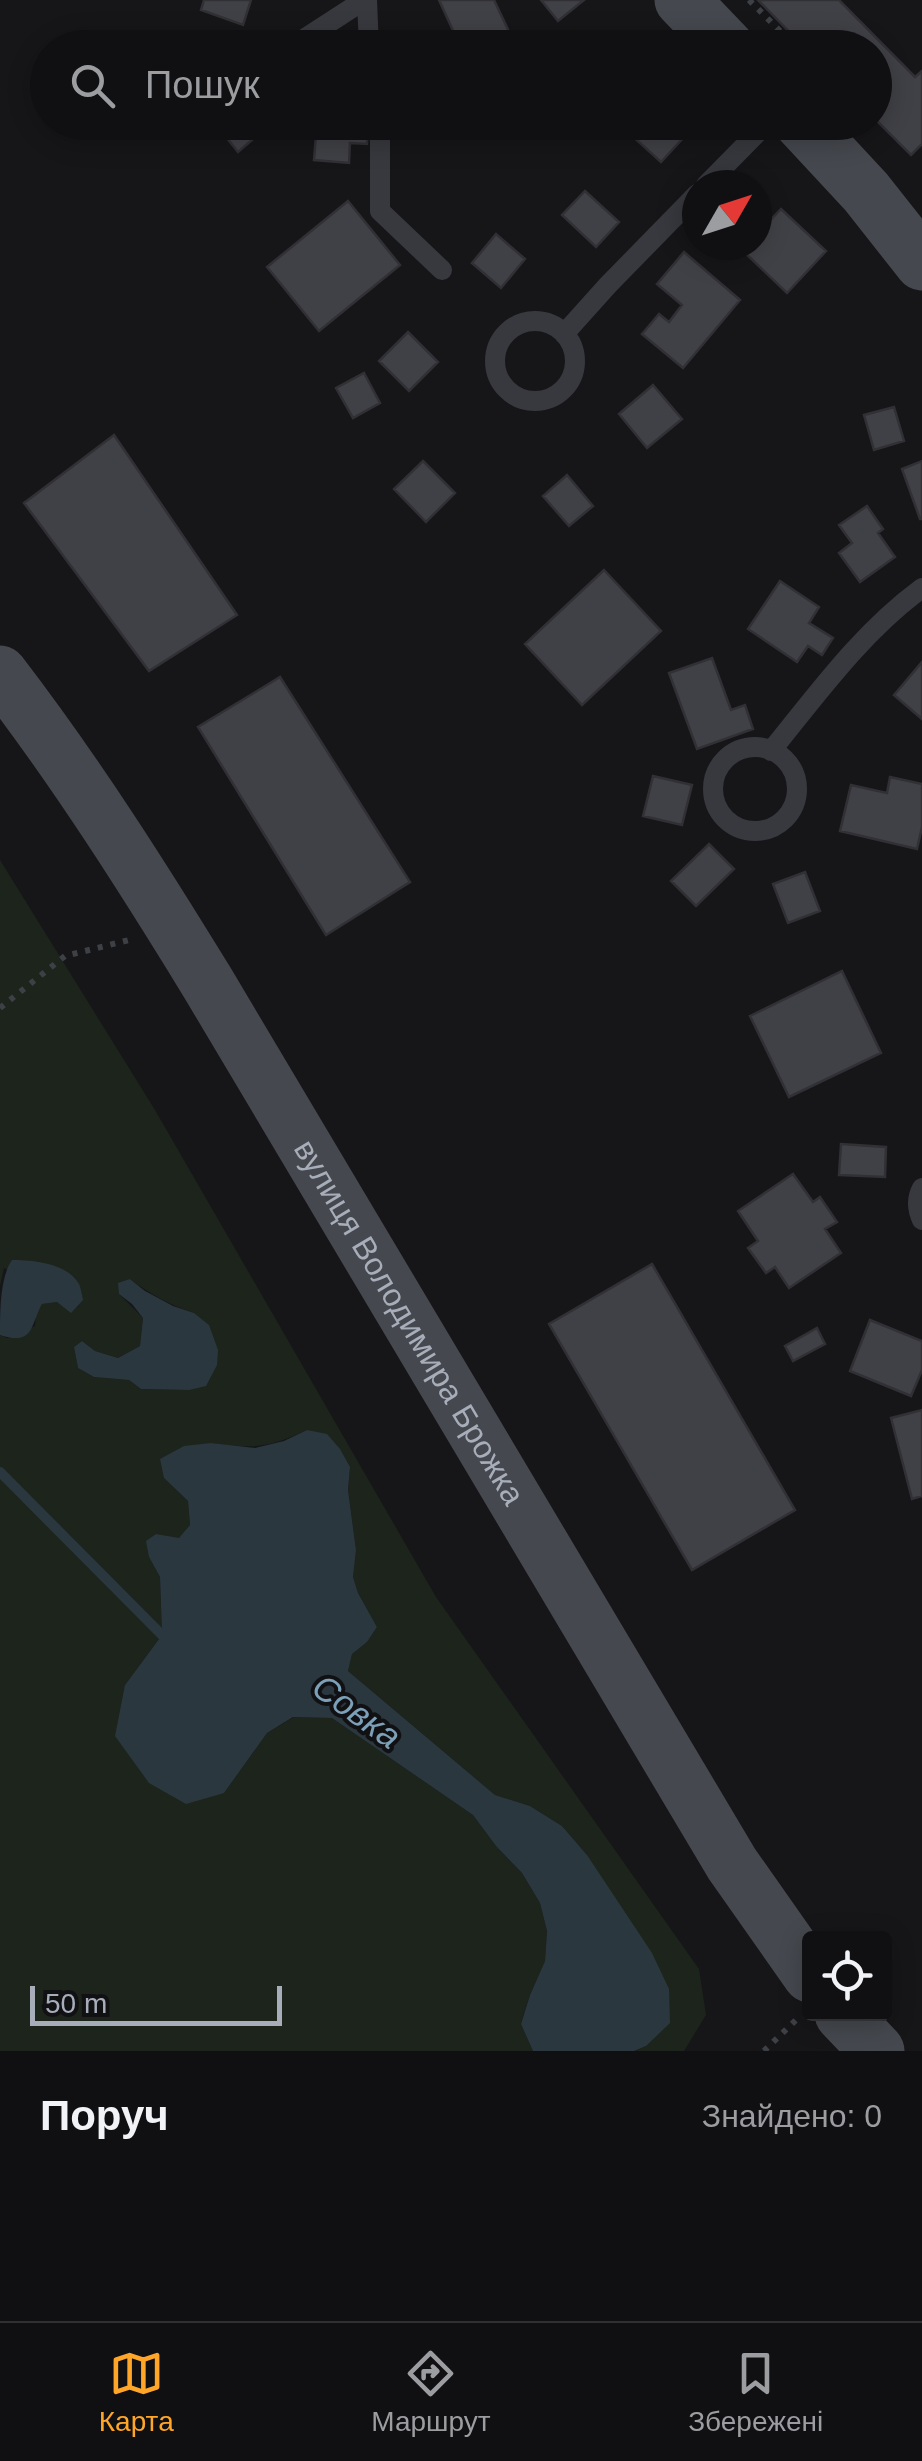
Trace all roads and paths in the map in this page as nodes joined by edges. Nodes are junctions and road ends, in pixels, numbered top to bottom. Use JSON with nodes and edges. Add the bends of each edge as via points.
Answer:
{"nodes":[{"id":1,"x":366,"y":0,"type":"edge"},
{"id":2,"x":682,"y":0,"type":"edge"},
{"id":3,"x":749,"y":0,"type":"edge"},
{"id":4,"x":318,"y":30,"type":"edge"},
{"id":5,"x":368,"y":30,"type":"edge"},
{"id":6,"x":711,"y":30,"type":"edge"},
{"id":7,"x":778,"y":30,"type":"edge"},
{"id":8,"x":380,"y":140,"type":"edge"},
{"id":9,"x":750,"y":140,"type":"edge"},
{"id":10,"x":818,"y":140,"type":"edge"},
{"id":11,"x":721,"y":170,"type":"edge"},
{"id":12,"x":682,"y":209,"type":"edge"},
{"id":13,"x":922,"y":263,"type":"edge"},
{"id":14,"x":442,"y":270,"type":"dead end"},
{"id":15,"x":564,"y":334,"type":"junction"},
{"id":16,"x":922,"y":588,"type":"edge"},
{"id":17,"x":0,"y":673,"type":"edge"},
{"id":18,"x":772,"y":751,"type":"junction"},
{"id":19,"x":129,"y":940,"type":"dead end"},
{"id":20,"x":0,"y":1008,"type":"edge"},
{"id":21,"x":922,"y":1188,"type":"edge"},
{"id":22,"x":922,"y":1220,"type":"edge"},
{"id":23,"x":802,"y":1964,"type":"edge"},
{"id":24,"x":802,"y":2015,"type":"edge"},
{"id":25,"x":849,"y":2021,"type":"edge"},
{"id":26,"x":764,"y":2051,"type":"edge"},
{"id":27,"x":877,"y":2051,"type":"edge"}],
"edges":[{"from":1,"to":4,"type":"lane"},
{"from":1,"to":5,"type":"lane"},
{"from":2,"to":6,"type":"main road"},
{"from":3,"to":7,"type":"path"},
{"from":8,"to":14,"type":"lane","via":[[380,211]]},
{"from":9,"to":11,"type":"lane"},
{"from":10,"to":13,"type":"main road"},
{"from":12,"to":15,"type":"lane"},
{"from":15,"to":15,"type":"lane","via":[[541,321],[506,332],[494,354],[506,390],[531,402],[558,395],[576,359]]},
{"from":16,"to":18,"type":"lane","via":[[856,646]]},
{"from":17,"to":23,"type":"main road","name":"вулиця Володимира Брожка","via":[[135,865],[732,1864]]},
{"from":18,"to":18,"type":"lane","via":[[792,770],[796,799],[790,812],[767,829],[728,822],[714,800],[716,773],[745,748]]},
{"from":19,"to":20,"type":"path","via":[[65,956]]},
{"from":21,"to":22,"type":"lane"},
{"from":24,"to":26,"type":"path"},
{"from":25,"to":27,"type":"main road"}]}
